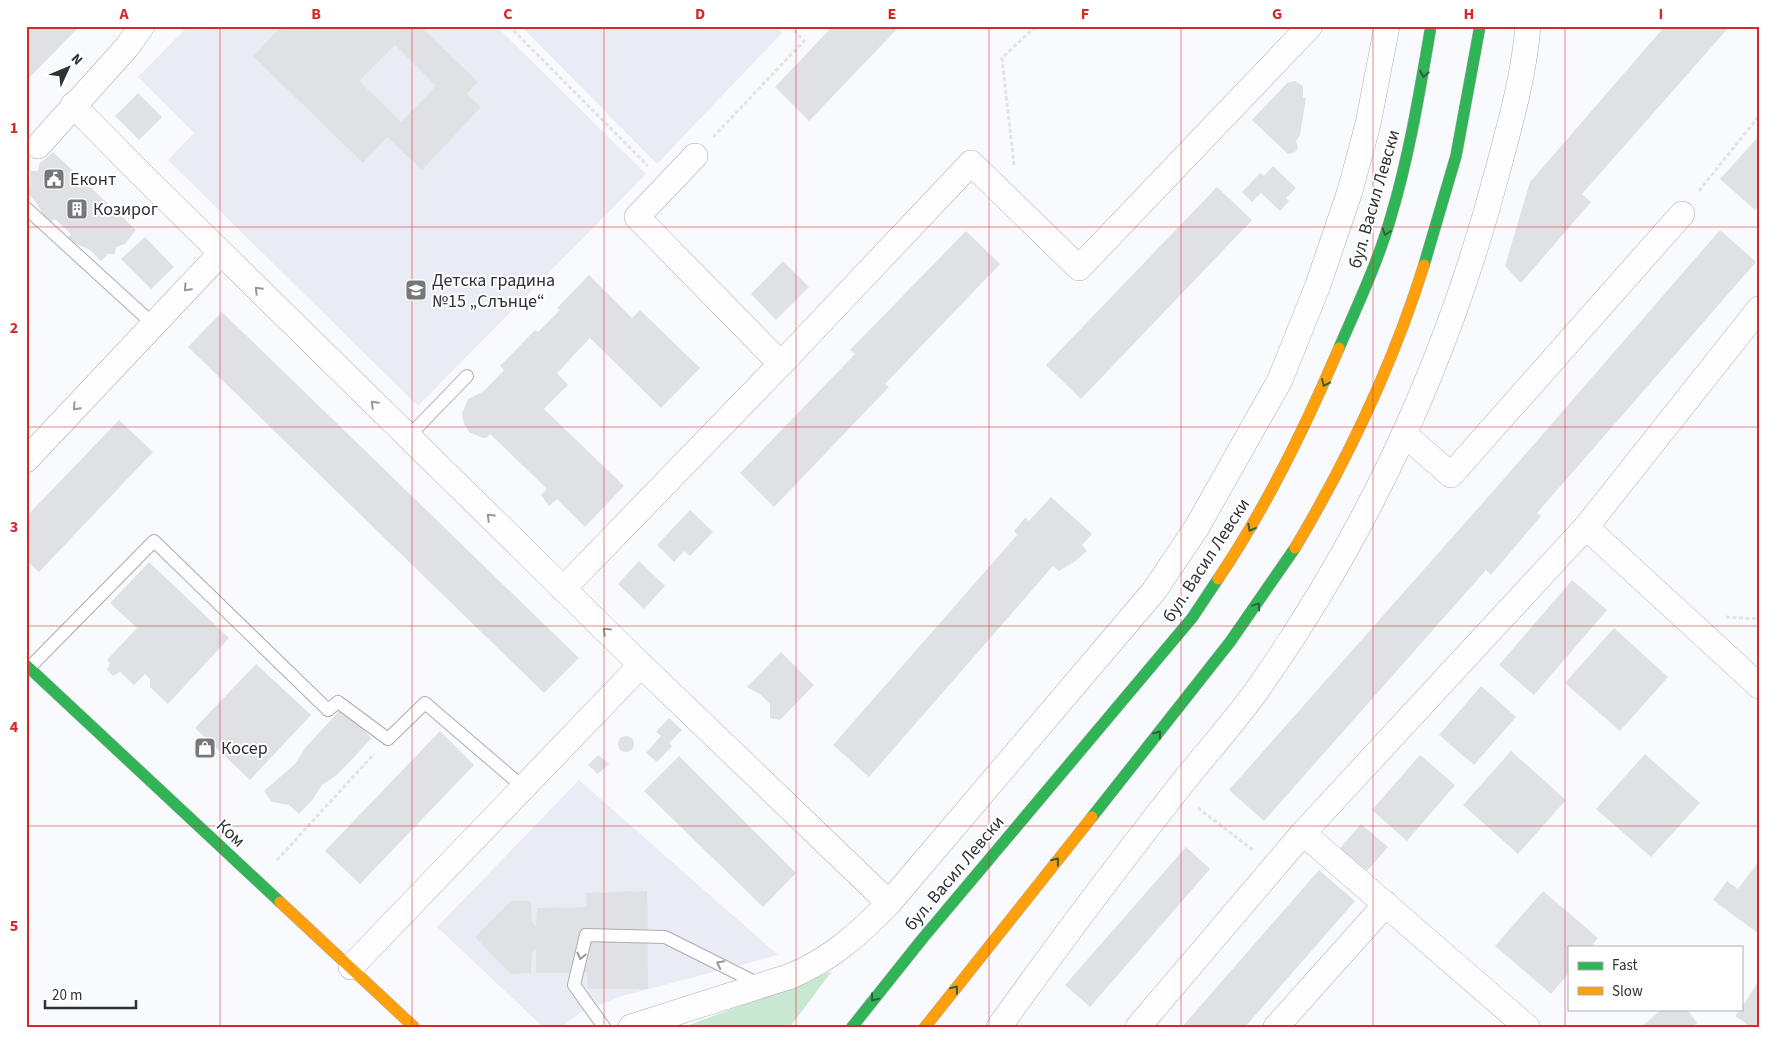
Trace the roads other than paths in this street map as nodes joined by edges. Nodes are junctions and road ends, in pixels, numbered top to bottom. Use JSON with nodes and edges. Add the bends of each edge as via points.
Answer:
{"nodes":[{"id":1,"x":142,"y":26,"type":"edge"},
{"id":2,"x":1310,"y":26,"type":"edge"},
{"id":3,"x":1387,"y":26,"type":"edge"},
{"id":4,"x":1431,"y":26,"type":"edge"},
{"id":5,"x":1480,"y":26,"type":"edge"},
{"id":6,"x":1534,"y":29,"type":"edge"},
{"id":7,"x":73,"y":105,"type":"junction"},
{"id":8,"x":38,"y":146,"type":"dead end"},
{"id":9,"x":695,"y":156,"type":"road end"},
{"id":10,"x":26,"y":208,"type":"edge"},
{"id":11,"x":1682,"y":214,"type":"road end"},
{"id":12,"x":221,"y":253,"type":"junction"},
{"id":13,"x":1759,"y":309,"type":"edge"},
{"id":14,"x":153,"y":324,"type":"junction"},
{"id":15,"x":781,"y":364,"type":"junction"},
{"id":16,"x":468,"y":376,"type":"dead end"},
{"id":17,"x":1404,"y":434,"type":"junction"},
{"id":18,"x":408,"y":437,"type":"junction"},
{"id":19,"x":26,"y":460,"type":"edge"},
{"id":20,"x":1586,"y":528,"type":"junction"},
{"id":21,"x":563,"y":589,"type":"junction"},
{"id":22,"x":641,"y":665,"type":"junction"},
{"id":23,"x":28,"y":667,"type":"edge"},
{"id":24,"x":1759,"y":686,"type":"edge"},
{"id":25,"x":524,"y":787,"type":"junction"},
{"id":26,"x":1304,"y":833,"type":"junction"},
{"id":27,"x":889,"y":903,"type":"junction"},
{"id":28,"x":1386,"y":904,"type":"junction"},
{"id":29,"x":351,"y":968,"type":"junction"},
{"id":30,"x":764,"y":986,"type":"junction"},
{"id":31,"x":414,"y":1027,"type":"edge"},
{"id":32,"x":604,"y":1027,"type":"edge"},
{"id":33,"x":631,"y":1027,"type":"edge"},
{"id":34,"x":852,"y":1027,"type":"edge"},
{"id":35,"x":925,"y":1027,"type":"edge"},
{"id":36,"x":999,"y":1027,"type":"edge"},
{"id":37,"x":1138,"y":1027,"type":"edge"},
{"id":38,"x":1276,"y":1027,"type":"edge"},
{"id":39,"x":1527,"y":1027,"type":"edge"}],
"edges":[{"from":1,"to":7,"type":"street","via":[[127,47]]},
{"from":2,"to":15,"type":"street","via":[[1079,268],[971,163]]},
{"from":3,"to":27,"type":"street","via":[[1368,124],[1332,248],[1280,380],[1202,518],[1154,591]]},
{"from":4,"to":34,"type":"main road","name":"бул. Васил Левски","one_way":true,"via":[[1416,122],[1378,256],[1320,394],[1247,536],[1192,618],[922,938]]},
{"from":35,"to":5,"type":"main road","one_way":true,"via":[[1232,641],[1310,523],[1384,376],[1432,250],[1467,107]]},
{"from":6,"to":17,"type":"street","via":[[1474,258],[1452,321]]},
{"from":7,"to":8,"type":"street"},
{"from":7,"to":12,"type":"street"},
{"from":9,"to":15,"type":"street","via":[[637,217]]},
{"from":10,"to":14,"type":"lane"},
{"from":11,"to":17,"type":"street","via":[[1451,476]]},
{"from":12,"to":14,"type":"street","one_way":true},
{"from":18,"to":12,"type":"street","one_way":true},
{"from":13,"to":20,"type":"street"},
{"from":14,"to":19,"type":"street","one_way":true},
{"from":15,"to":21,"type":"street"},
{"from":16,"to":18,"type":"lane"},
{"from":17,"to":36,"type":"street","via":[[1361,522],[1311,610],[1260,686],[1054,950]]},
{"from":21,"to":18,"type":"street","one_way":true},
{"from":20,"to":24,"type":"street"},
{"from":20,"to":26,"type":"street"},
{"from":22,"to":21,"type":"street","one_way":true},
{"from":22,"to":25,"type":"street"},
{"from":22,"to":27,"type":"street"},
{"from":23,"to":25,"type":"lane","via":[[154,541],[328,710],[338,702],[388,739],[425,704]]},
{"from":23,"to":29,"type":"main road","name":"Ком"},
{"from":25,"to":29,"type":"street"},
{"from":26,"to":28,"type":"street"},
{"from":26,"to":37,"type":"street"},
{"from":27,"to":30,"type":"street","via":[[857,936],[815,966]]},
{"from":28,"to":38,"type":"street"},
{"from":28,"to":39,"type":"street"},
{"from":29,"to":31,"type":"main road","name":"Ком"},
{"from":30,"to":32,"type":"lane","one_way":true,"via":[[665,937],[586,935],[574,984]]},
{"from":30,"to":33,"type":"street"}]}
